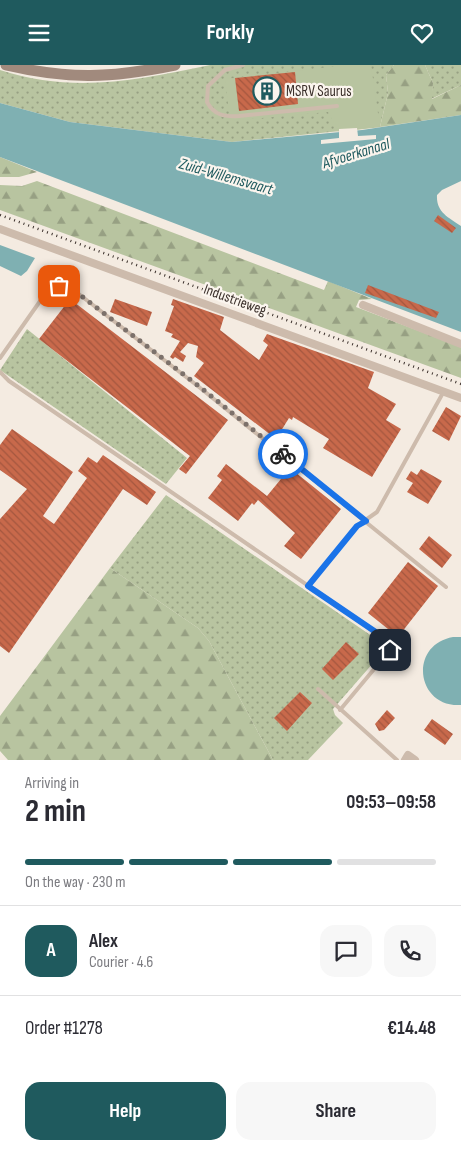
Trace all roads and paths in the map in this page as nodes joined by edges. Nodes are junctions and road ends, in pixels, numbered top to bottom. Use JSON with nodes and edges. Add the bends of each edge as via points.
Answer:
{"nodes":[{"id":1,"x":6,"y":65,"type":"edge"},
{"id":2,"x":175,"y":65,"type":"edge"},
{"id":3,"x":243,"y":65,"type":"edge"},
{"id":4,"x":337,"y":106,"type":"dead end"},
{"id":5,"x":0,"y":229,"type":"edge"},
{"id":6,"x":363,"y":305,"type":"dead end"},
{"id":7,"x":461,"y":344,"type":"edge"},
{"id":8,"x":0,"y":358,"type":"edge"},
{"id":9,"x":0,"y":372,"type":"edge"},
{"id":10,"x":444,"y":391,"type":"junction"},
{"id":11,"x":461,"y":398,"type":"edge"},
{"id":12,"x":366,"y":521,"type":"junction"},
{"id":13,"x":308,"y":586,"type":"junction"},
{"id":14,"x":446,"y":587,"type":"dead end"},
{"id":15,"x":318,"y":689,"type":"dead end"},
{"id":16,"x":340,"y":710,"type":"junction"},
{"id":17,"x":398,"y":760,"type":"edge"},
{"id":18,"x":405,"y":760,"type":"edge"},
{"id":19,"x":415,"y":760,"type":"edge"}],
"edges":[{"from":1,"to":2,"type":"street","via":[[86,77],[120,75]]},
{"from":3,"to":4,"type":"lane","via":[[225,70],[208,86],[207,102],[218,114],[225,117]]},
{"from":5,"to":10,"type":"street","name":"Industrieweg"},
{"from":6,"to":7,"type":"street"},
{"from":8,"to":12,"type":"lane","via":[[50,287],[71,288]]},
{"from":9,"to":13,"type":"lane"},
{"from":10,"to":11,"type":"street","name":"Industrieweg"},
{"from":10,"to":12,"type":"lane","via":[[377,512]]},
{"from":12,"to":13,"type":"lane","via":[[357,526]]},
{"from":12,"to":14,"type":"lane"},
{"from":13,"to":16,"type":"lane","via":[[386,639],[389,645],[390,650]]},
{"from":15,"to":16,"type":"lane"},
{"from":16,"to":17,"type":"lane"},
{"from":18,"to":19,"type":"street","via":[[408,755]]}]}
